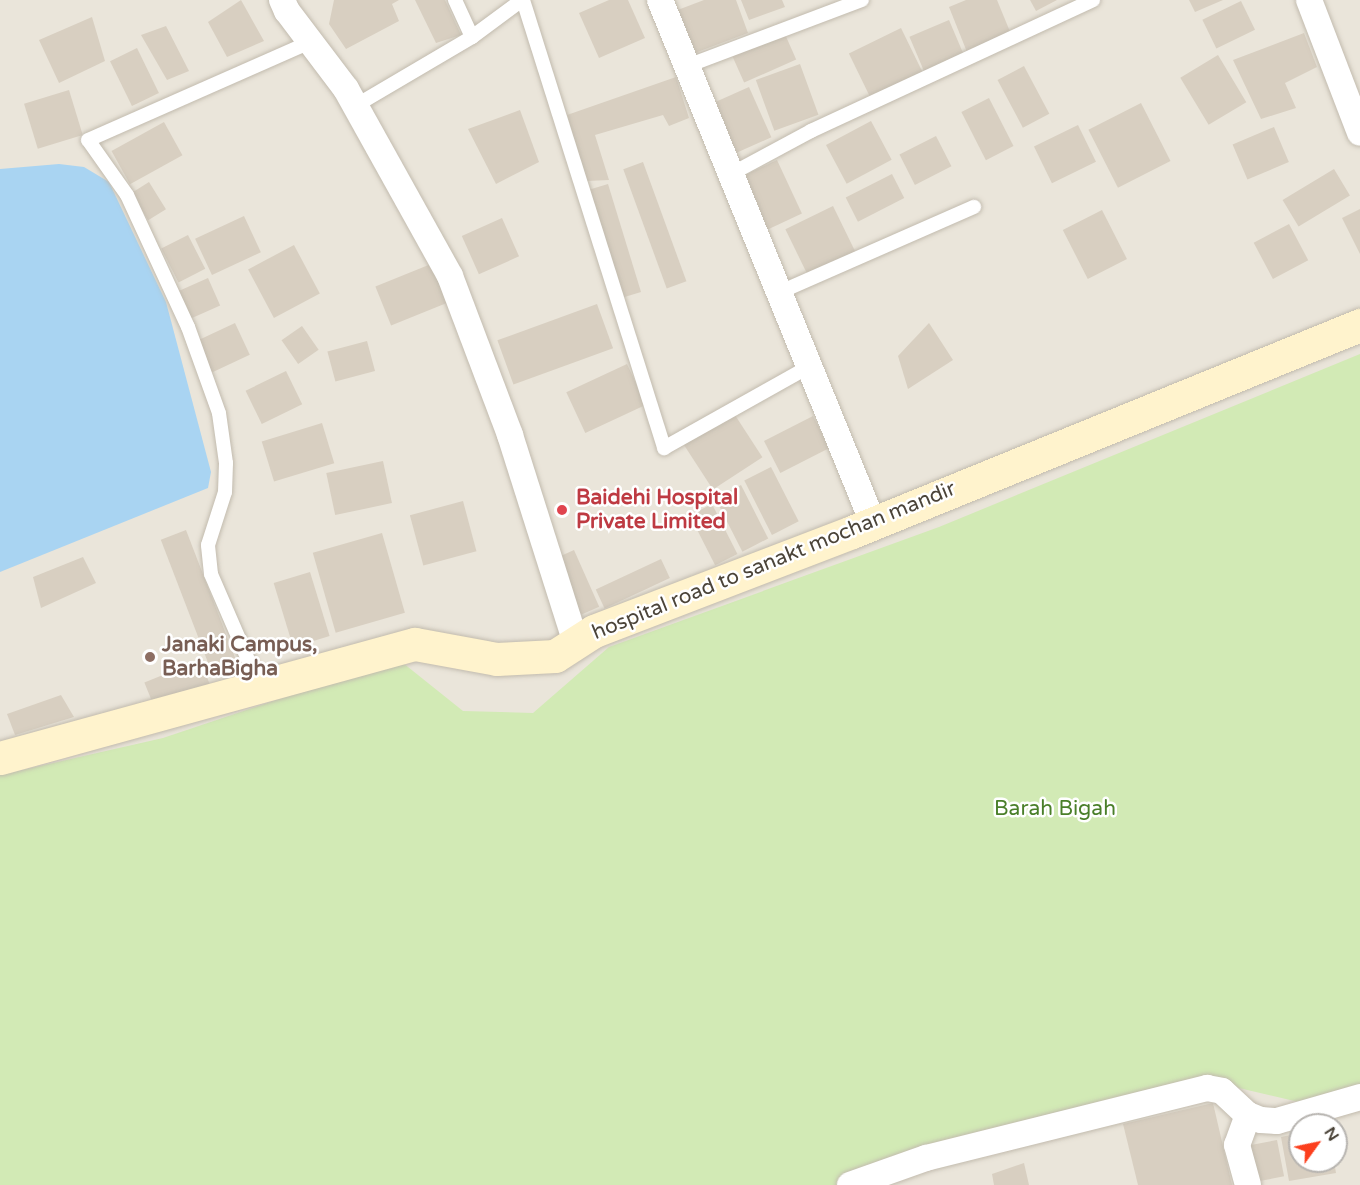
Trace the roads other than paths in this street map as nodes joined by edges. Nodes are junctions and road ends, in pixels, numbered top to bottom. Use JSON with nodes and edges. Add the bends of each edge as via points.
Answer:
{"nodes":[{"id":1,"x":282,"y":0,"type":"edge"},
{"id":2,"x":455,"y":0,"type":"edge"},
{"id":3,"x":523,"y":0,"type":"edge"},
{"id":4,"x":660,"y":0,"type":"edge"},
{"id":5,"x":862,"y":0,"type":"edge"},
{"id":6,"x":1093,"y":0,"type":"edge"},
{"id":7,"x":1310,"y":0,"type":"edge"},
{"id":8,"x":472,"y":37,"type":"junction"},
{"id":9,"x":310,"y":42,"type":"junction"},
{"id":10,"x":687,"y":66,"type":"junction"},
{"id":11,"x":355,"y":106,"type":"junction"},
{"id":12,"x":1360,"y":133,"type":"edge"},
{"id":13,"x":731,"y":174,"type":"junction"},
{"id":14,"x":974,"y":207,"type":"dead end"},
{"id":15,"x":780,"y":292,"type":"junction"},
{"id":16,"x":1360,"y":325,"type":"edge"},
{"id":17,"x":810,"y":366,"type":"junction"},
{"id":18,"x":873,"y":523,"type":"junction"},
{"id":19,"x":576,"y":643,"type":"junction"},
{"id":20,"x":259,"y":685,"type":"junction"},
{"id":21,"x":0,"y":758,"type":"edge"},
{"id":22,"x":1360,"y":1096,"type":"edge"},
{"id":23,"x":1248,"y":1115,"type":"junction"},
{"id":24,"x":850,"y":1185,"type":"edge"},
{"id":25,"x":1248,"y":1185,"type":"edge"}],
"edges":[{"from":1,"to":9,"type":"street"},
{"from":2,"to":8,"type":"lane"},
{"from":3,"to":8,"type":"lane"},
{"from":3,"to":17,"type":"lane","via":[[664,448]]},
{"from":4,"to":10,"type":"street"},
{"from":5,"to":10,"type":"lane"},
{"from":6,"to":13,"type":"lane","via":[[811,131]]},
{"from":7,"to":12,"type":"street"},
{"from":8,"to":11,"type":"lane"},
{"from":9,"to":11,"type":"street"},
{"from":9,"to":20,"type":"lane","via":[[88,140],[127,195],[188,327],[219,413],[226,472],[225,492],[208,545],[211,574]]},
{"from":10,"to":13,"type":"street"},
{"from":11,"to":19,"type":"street","via":[[450,276],[510,435]]},
{"from":13,"to":15,"type":"street"},
{"from":14,"to":15,"type":"lane"},
{"from":15,"to":17,"type":"street"},
{"from":16,"to":18,"type":"street","name":"hospital road to sanakt mochan mandir"},
{"from":17,"to":18,"type":"street"},
{"from":18,"to":19,"type":"street","name":"hospital road to sanakt mochan mandir","via":[[594,631]]},
{"from":19,"to":20,"type":"street","name":"hospital road to sanakt mochan mandir","via":[[555,656],[497,659],[415,644]]},
{"from":20,"to":21,"type":"street","name":"hospital road to sanakt mochan mandir"},
{"from":22,"to":23,"type":"street","via":[[1277,1121]]},
{"from":23,"to":24,"type":"street","via":[[1222,1091],[1207,1088],[926,1158]]},
{"from":23,"to":25,"type":"street","via":[[1238,1145]]}]}
